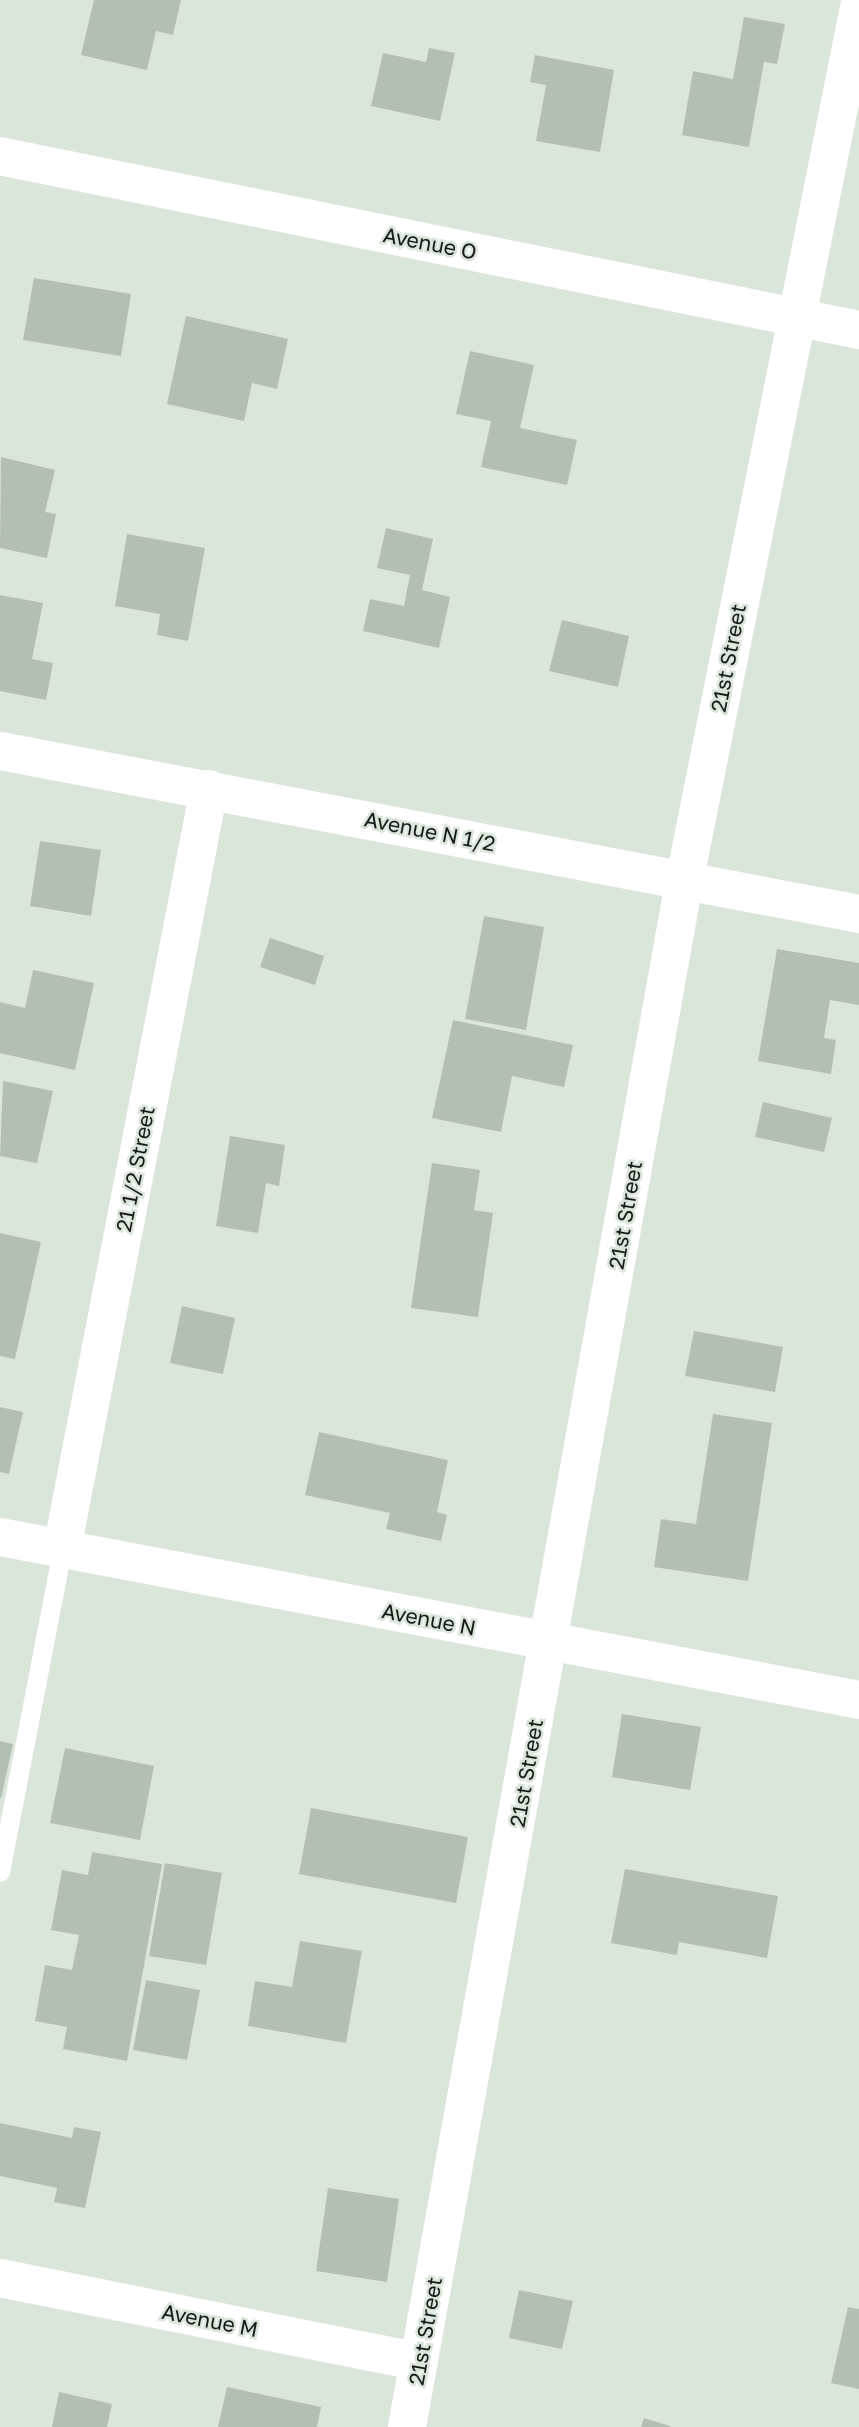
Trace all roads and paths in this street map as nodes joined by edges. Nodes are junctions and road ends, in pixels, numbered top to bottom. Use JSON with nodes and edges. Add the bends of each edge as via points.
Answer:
{"nodes":[{"id":1,"x":859,"y":6,"type":"edge"},
{"id":2,"x":0,"y":156,"type":"edge"},
{"id":3,"x":795,"y":316,"type":"junction"},
{"id":4,"x":859,"y":330,"type":"edge"},
{"id":5,"x":0,"y":751,"type":"edge"},
{"id":6,"x":209,"y":789,"type":"junction"},
{"id":7,"x":685,"y":878,"type":"junction"},
{"id":8,"x":859,"y":914,"type":"edge"},
{"id":9,"x":0,"y":1537,"type":"edge"},
{"id":10,"x":62,"y":1549,"type":"junction"},
{"id":11,"x":549,"y":1642,"type":"junction"},
{"id":12,"x":859,"y":1700,"type":"edge"},
{"id":13,"x":0,"y":1872,"type":"edge"},
{"id":14,"x":0,"y":2278,"type":"edge"},
{"id":15,"x":419,"y":2362,"type":"junction"},
{"id":16,"x":407,"y":2427,"type":"edge"}],
"edges":[{"from":1,"to":3,"type":"street","name":"21st Street"},
{"from":2,"to":3,"type":"street","name":"Avenue O"},
{"from":3,"to":4,"type":"street","name":"Avenue O"},
{"from":3,"to":7,"type":"street","name":"21st Street"},
{"from":5,"to":6,"type":"street","name":"Avenue N 1/2"},
{"from":6,"to":7,"type":"street","name":"Avenue N 1/2"},
{"from":6,"to":10,"type":"street","name":"21 1/2 Street"},
{"from":7,"to":8,"type":"street","name":"Avenue N 1/2"},
{"from":7,"to":11,"type":"street","name":"21st Street"},
{"from":9,"to":10,"type":"street","name":"Avenue N"},
{"from":10,"to":11,"type":"street","name":"Avenue N"},
{"from":10,"to":13,"type":"lane"},
{"from":11,"to":12,"type":"street","name":"Avenue N"},
{"from":11,"to":15,"type":"street","name":"21st Street"},
{"from":14,"to":15,"type":"street","name":"Avenue M"},
{"from":15,"to":16,"type":"street","name":"21st Street"}]}
